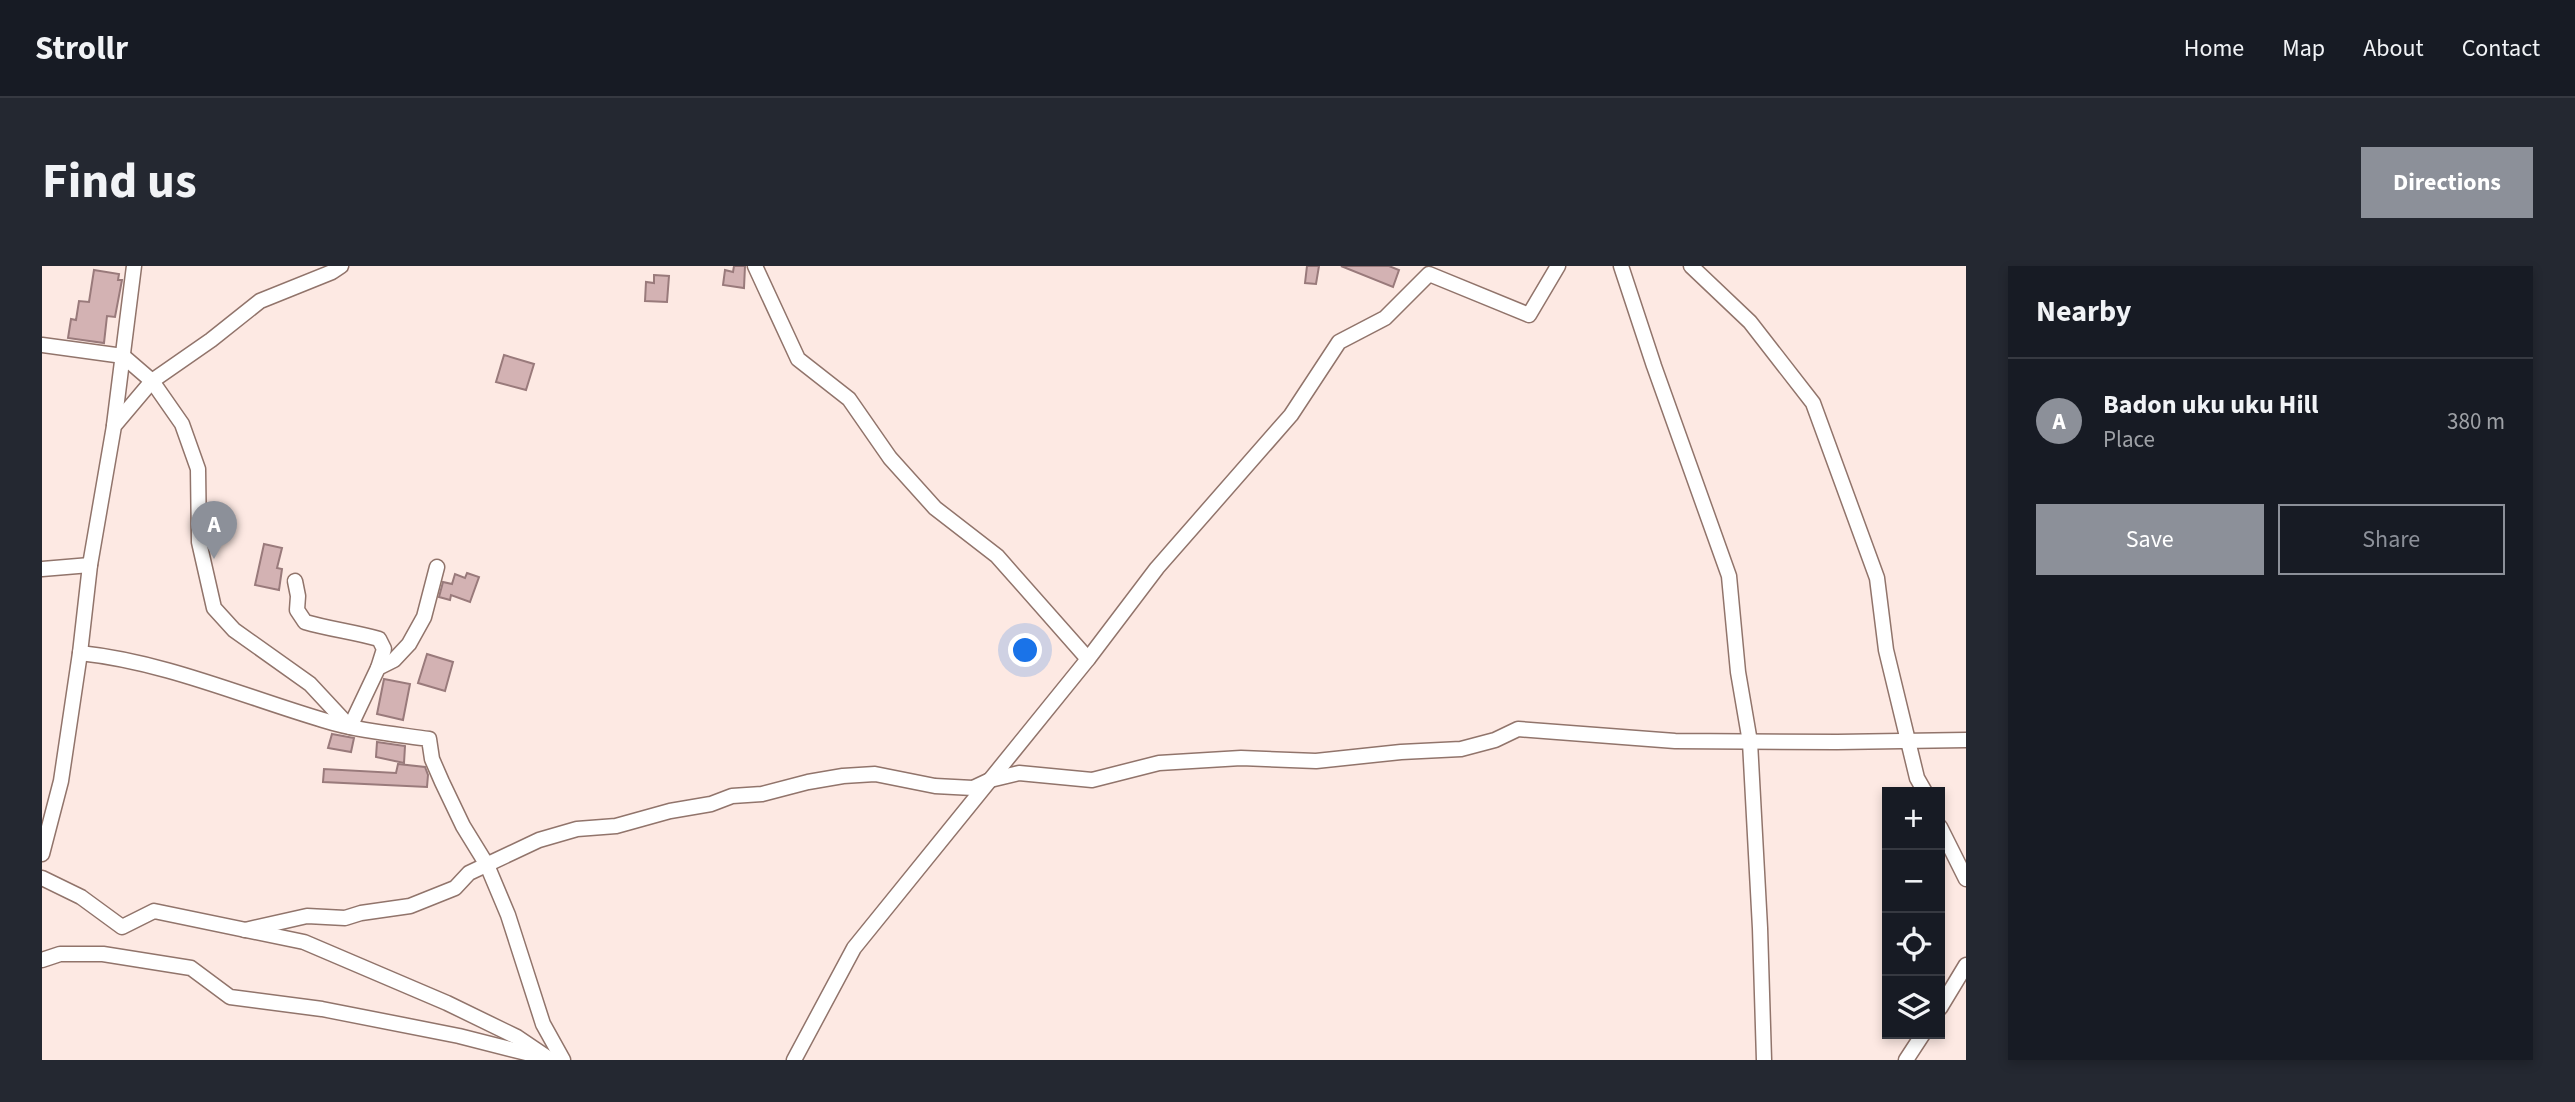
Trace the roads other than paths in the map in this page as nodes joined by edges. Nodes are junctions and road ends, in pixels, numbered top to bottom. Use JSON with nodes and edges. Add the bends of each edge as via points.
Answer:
{"nodes":[{"id":1,"x":134,"y":266,"type":"edge"},
{"id":2,"x":341,"y":266,"type":"edge"},
{"id":3,"x":755,"y":266,"type":"edge"},
{"id":4,"x":1558,"y":266,"type":"edge"},
{"id":5,"x":1621,"y":266,"type":"edge"},
{"id":6,"x":1690,"y":266,"type":"edge"},
{"id":7,"x":42,"y":345,"type":"edge"},
{"id":8,"x":123,"y":356,"type":"junction"},
{"id":9,"x":152,"y":381,"type":"junction"},
{"id":10,"x":114,"y":426,"type":"junction"},
{"id":11,"x":90,"y":565,"type":"junction"},
{"id":12,"x":437,"y":567,"type":"dead end"},
{"id":13,"x":42,"y":569,"type":"edge"},
{"id":14,"x":295,"y":581,"type":"dead end"},
{"id":15,"x":80,"y":653,"type":"junction"},
{"id":16,"x":1088,"y":659,"type":"junction"},
{"id":17,"x":378,"y":668,"type":"junction"},
{"id":18,"x":350,"y":727,"type":"junction"},
{"id":19,"x":1966,"y":740,"type":"edge"},
{"id":20,"x":1908,"y":741,"type":"junction"},
{"id":21,"x":1750,"y":742,"type":"junction"},
{"id":22,"x":990,"y":780,"type":"junction"},
{"id":23,"x":1922,"y":787,"type":"edge"},
{"id":24,"x":1945,"y":837,"type":"edge"},
{"id":25,"x":42,"y":854,"type":"edge"},
{"id":26,"x":486,"y":865,"type":"junction"},
{"id":27,"x":42,"y":878,"type":"edge"},
{"id":28,"x":1966,"y":879,"type":"edge"},
{"id":29,"x":245,"y":930,"type":"junction"},
{"id":30,"x":42,"y":960,"type":"edge"},
{"id":31,"x":1966,"y":965,"type":"edge"},
{"id":32,"x":1945,"y":1001,"type":"edge"},
{"id":33,"x":1920,"y":1039,"type":"edge"},
{"id":34,"x":550,"y":1060,"type":"edge"},
{"id":35,"x":564,"y":1060,"type":"edge"},
{"id":36,"x":794,"y":1060,"type":"edge"},
{"id":37,"x":1764,"y":1060,"type":"edge"},
{"id":38,"x":1906,"y":1060,"type":"edge"}],
"edges":[{"from":1,"to":8,"type":"street"},
{"from":2,"to":9,"type":"street","via":[[260,301]]},
{"from":3,"to":16,"type":"street","via":[[798,359],[849,399],[890,458],[935,508],[997,556]]},
{"from":4,"to":16,"type":"street","via":[[1529,315],[1429,274],[1385,318],[1339,342],[1291,415],[1157,568]]},
{"from":5,"to":21,"type":"street","via":[[1728,576]]},
{"from":6,"to":20,"type":"street","via":[[1750,322],[1813,403],[1877,578],[1886,649]]},
{"from":7,"to":8,"type":"street"},
{"from":8,"to":9,"type":"street"},
{"from":8,"to":10,"type":"street"},
{"from":9,"to":10,"type":"street"},
{"from":9,"to":18,"type":"street","via":[[182,424],[198,469],[199,542],[214,608],[234,630],[310,684]]},
{"from":10,"to":11,"type":"street"},
{"from":11,"to":13,"type":"street"},
{"from":11,"to":15,"type":"street"},
{"from":12,"to":17,"type":"street","via":[[424,617],[409,644]]},
{"from":14,"to":17,"type":"street","via":[[296,610],[305,622],[379,639],[384,649]]},
{"from":15,"to":18,"type":"street","via":[[121,657]]},
{"from":15,"to":25,"type":"street","via":[[61,781]]},
{"from":16,"to":22,"type":"street"},
{"from":17,"to":18,"type":"street"},
{"from":18,"to":26,"type":"street","via":[[429,739],[442,782]]},
{"from":19,"to":20,"type":"street"},
{"from":20,"to":21,"type":"street"},
{"from":20,"to":23,"type":"street"},
{"from":21,"to":22,"type":"street","via":[[1518,729],[1461,749],[1316,761],[1241,758],[1159,763],[1092,780],[1019,774]]},
{"from":21,"to":37,"type":"street"},
{"from":22,"to":26,"type":"street","via":[[973,788],[875,774],[808,782],[616,826],[577,829],[539,840]]},
{"from":22,"to":36,"type":"street","via":[[854,948]]},
{"from":24,"to":28,"type":"street"},
{"from":26,"to":29,"type":"street","via":[[455,887],[410,906],[345,918],[307,915]]},
{"from":26,"to":35,"type":"street","via":[[508,915],[543,1024]]},
{"from":27,"to":29,"type":"street","via":[[81,897],[122,926],[154,911]]},
{"from":29,"to":34,"type":"street","via":[[304,942],[447,1003],[517,1037]]},
{"from":30,"to":34,"type":"street","via":[[60,954],[103,954],[191,968],[230,997],[322,1009],[459,1036]]},
{"from":31,"to":32,"type":"street"},
{"from":33,"to":38,"type":"street"}]}
